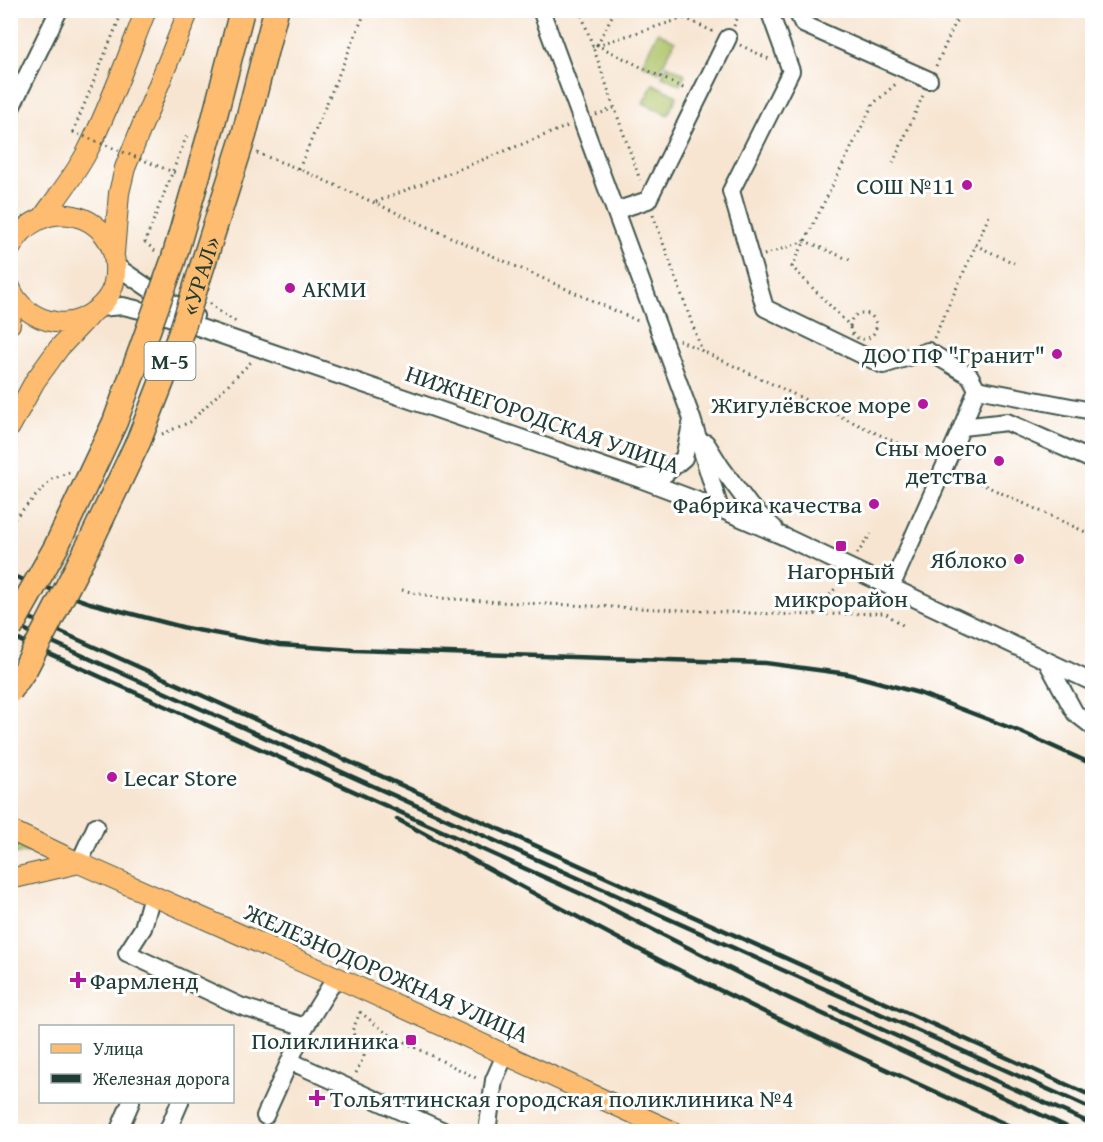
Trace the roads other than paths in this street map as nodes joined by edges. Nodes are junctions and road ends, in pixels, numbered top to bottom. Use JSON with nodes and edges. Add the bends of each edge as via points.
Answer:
{"nodes":[{"id":1,"x":59,"y":10,"type":"edge"},
{"id":2,"x":146,"y":10,"type":"edge"},
{"id":3,"x":189,"y":10,"type":"edge"},
{"id":4,"x":242,"y":10,"type":"edge"},
{"id":5,"x":276,"y":10,"type":"edge"},
{"id":6,"x":541,"y":10,"type":"edge"},
{"id":7,"x":769,"y":10,"type":"edge"},
{"id":8,"x":796,"y":10,"type":"edge"},
{"id":9,"x":728,"y":39,"type":"dead end"},
{"id":10,"x":929,"y":80,"type":"road end"},
{"id":11,"x":10,"y":110,"type":"edge"},
{"id":12,"x":615,"y":211,"type":"junction"},
{"id":13,"x":38,"y":220,"type":"junction"},
{"id":14,"x":10,"y":222,"type":"edge"},
{"id":15,"x":10,"y":249,"type":"edge"},
{"id":16,"x":115,"y":261,"type":"junction"},
{"id":17,"x":11,"y":290,"type":"edge"},
{"id":18,"x":95,"y":311,"type":"junction"},
{"id":19,"x":10,"y":324,"type":"edge"},
{"id":20,"x":243,"y":343,"type":"junction"},
{"id":21,"x":977,"y":389,"type":"junction"},
{"id":22,"x":1092,"y":411,"type":"edge"},
{"id":23,"x":692,"y":419,"type":"junction"},
{"id":24,"x":10,"y":427,"type":"edge"},
{"id":25,"x":962,"y":427,"type":"junction"},
{"id":26,"x":1092,"y":460,"type":"edge"},
{"id":27,"x":640,"y":479,"type":"junction"},
{"id":28,"x":720,"y":509,"type":"junction"},
{"id":29,"x":785,"y":537,"type":"junction"},
{"id":30,"x":891,"y":587,"type":"junction"},
{"id":31,"x":10,"y":628,"type":"edge"},
{"id":32,"x":1046,"y":660,"type":"junction"},
{"id":33,"x":1092,"y":682,"type":"edge"},
{"id":34,"x":10,"y":691,"type":"edge"},
{"id":35,"x":1092,"y":726,"type":"edge"},
{"id":36,"x":96,"y":826,"type":"dead end"},
{"id":37,"x":10,"y":830,"type":"edge"},
{"id":38,"x":79,"y":863,"type":"junction"},
{"id":39,"x":10,"y":869,"type":"edge"},
{"id":40,"x":10,"y":879,"type":"edge"},
{"id":41,"x":152,"y":895,"type":"junction"},
{"id":42,"x":336,"y":977,"type":"junction"},
{"id":43,"x":305,"y":1027,"type":"junction"},
{"id":44,"x":505,"y":1055,"type":"junction"},
{"id":45,"x":290,"y":1061,"type":"junction"},
{"id":46,"x":130,"y":1103,"type":"edge"},
{"id":47,"x":179,"y":1103,"type":"edge"},
{"id":48,"x":265,"y":1116,"type":"dead end"},
{"id":49,"x":118,"y":1131,"type":"edge"},
{"id":50,"x":167,"y":1131,"type":"edge"},
{"id":51,"x":447,"y":1131,"type":"edge"},
{"id":52,"x":487,"y":1131,"type":"edge"},
{"id":53,"x":674,"y":1131,"type":"edge"}],
"edges":[{"from":1,"to":11,"type":"street"},
{"from":2,"to":13,"type":"main road","via":[[86,153],[66,187]]},
{"from":3,"to":16,"type":"main road","via":[[125,168],[119,194]]},
{"from":4,"to":31,"type":"highway","name":"«УРАЛ»","number":"М-5","bridge":true,"via":[[173,261],[115,422],[56,547]]},
{"from":5,"to":34,"type":"highway","name":"«УРАЛ»","number":"М-5","bridge":true,"via":[[244,135],[182,330],[139,440],[106,510]]},
{"from":6,"to":12,"type":"street","name":"НИЖНЕГОРОДСКАЯ УЛИЦА"},
{"from":7,"to":21,"type":"street","via":[[791,71],[731,191],[765,308],[883,365],[928,351],[970,376]]},
{"from":8,"to":10,"type":"street","via":[[803,24]]},
{"from":9,"to":12,"type":"street","via":[[648,200]]},
{"from":12,"to":23,"type":"street","name":"НИЖНЕГОРОДСКАЯ УЛИЦА"},
{"from":13,"to":14,"type":"main road"},
{"from":13,"to":15,"type":"main road","via":[[16,238]]},
{"from":13,"to":16,"type":"main road","via":[[65,214],[87,221],[104,235]]},
{"from":16,"to":18,"type":"main road","via":[[112,289]]},
{"from":16,"to":20,"type":"street","via":[[160,296]]},
{"from":17,"to":18,"type":"main road","via":[[27,310],[46,321],[80,320]]},
{"from":17,"to":19,"type":"main road"},
{"from":18,"to":20,"type":"street","name":"НИЖНЕГОРОДСКАЯ УЛИЦА","via":[[123,306],[166,316]]},
{"from":18,"to":24,"type":"main road","via":[[58,348]]},
{"from":20,"to":27,"type":"street","name":"НИЖНЕГОРОДСКАЯ УЛИЦА"},
{"from":21,"to":22,"type":"street"},
{"from":21,"to":25,"type":"street"},
{"from":23,"to":27,"type":"street","via":[[684,458],[665,474]]},
{"from":23,"to":28,"type":"street"},
{"from":23,"to":29,"type":"street","via":[[750,506]]},
{"from":25,"to":26,"type":"street","via":[[1007,422]]},
{"from":25,"to":30,"type":"street"},
{"from":27,"to":28,"type":"street","name":"НИЖНЕГОРОДСКАЯ УЛИЦА"},
{"from":28,"to":29,"type":"street","name":"НИЖНЕГОРОДСКАЯ УЛИЦА"},
{"from":29,"to":30,"type":"street","name":"НИЖНЕГОРОДСКАЯ УЛИЦА"},
{"from":30,"to":32,"type":"street","name":"НИЖНЕГОРОДСКАЯ УЛИЦА"},
{"from":32,"to":33,"type":"street","name":"НИЖНЕГОРОДСКАЯ УЛИЦА"},
{"from":32,"to":35,"type":"street","via":[[1075,713]]},
{"from":36,"to":38,"type":"street"},
{"from":37,"to":38,"type":"main road","name":"ЖЕЛЕЗНОДОРОЖНАЯ УЛИЦА"},
{"from":38,"to":39,"type":"main road"},
{"from":38,"to":40,"type":"main road"},
{"from":38,"to":41,"type":"main road","name":"ЖЕЛЕЗНОДОРОЖНАЯ УЛИЦА"},
{"from":41,"to":42,"type":"main road","name":"ЖЕЛЕЗНОДОРОЖНАЯ УЛИЦА"},
{"from":41,"to":43,"type":"street","via":[[143,928],[127,953],[240,1006]]},
{"from":42,"to":43,"type":"street"},
{"from":42,"to":44,"type":"main road","name":"ЖЕЛЕЗНОДОРОЖНАЯ УЛИЦА"},
{"from":43,"to":45,"type":"street"},
{"from":44,"to":52,"type":"street","via":[[494,1080]]},
{"from":44,"to":53,"type":"main road","name":"ЖЕЛЕЗНОДОРОЖНАЯ УЛИЦА"},
{"from":45,"to":48,"type":"street"},
{"from":45,"to":51,"type":"street"},
{"from":46,"to":49,"type":"street"},
{"from":47,"to":50,"type":"street"}]}
